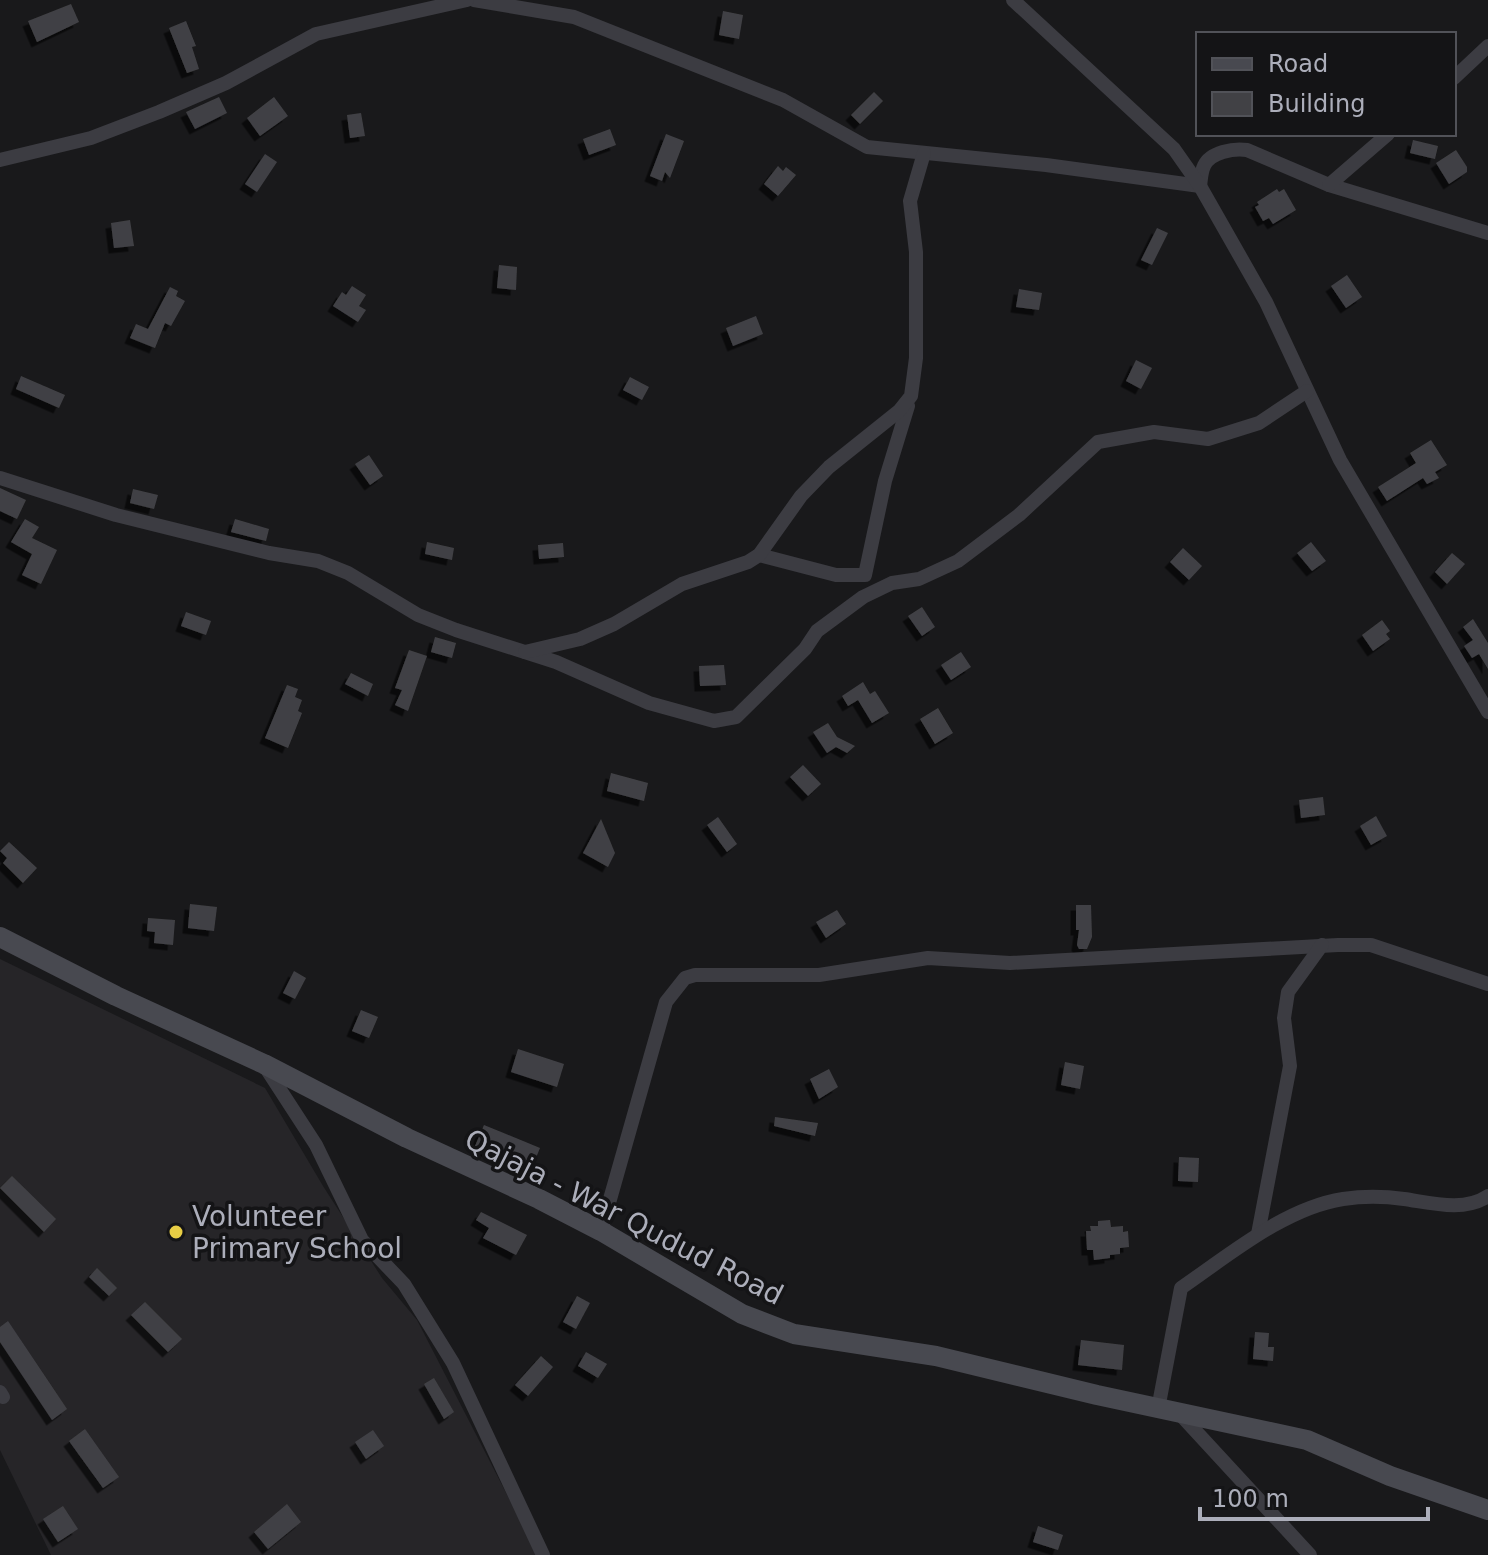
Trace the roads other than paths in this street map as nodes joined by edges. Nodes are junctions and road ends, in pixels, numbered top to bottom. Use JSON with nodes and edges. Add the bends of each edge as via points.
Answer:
{"nodes":[{"id":1,"x":467,"y":0,"type":"edge"},
{"id":2,"x":474,"y":0,"type":"edge"},
{"id":3,"x":1013,"y":0,"type":"edge"},
{"id":4,"x":1488,"y":46,"type":"edge"},
{"id":5,"x":1456,"y":76,"type":"edge"},
{"id":6,"x":1386,"y":136,"type":"edge"},
{"id":7,"x":924,"y":153,"type":"junction"},
{"id":8,"x":0,"y":160,"type":"edge"},
{"id":9,"x":1329,"y":185,"type":"junction"},
{"id":10,"x":1200,"y":186,"type":"junction"},
{"id":11,"x":1488,"y":233,"type":"edge"},
{"id":12,"x":1307,"y":391,"type":"junction"},
{"id":13,"x":911,"y":396,"type":"junction"},
{"id":14,"x":0,"y":478,"type":"edge"},
{"id":15,"x":759,"y":555,"type":"junction"},
{"id":16,"x":865,"y":575,"type":"junction"},
{"id":17,"x":892,"y":583,"type":"junction"},
{"id":18,"x":525,"y":652,"type":"junction"},
{"id":19,"x":1488,"y":712,"type":"edge"},
{"id":20,"x":0,"y":937,"type":"edge"},
{"id":21,"x":1322,"y":945,"type":"junction"},
{"id":22,"x":1488,"y":984,"type":"edge"},
{"id":23,"x":264,"y":1064,"type":"junction"},
{"id":24,"x":1488,"y":1196,"type":"edge"},
{"id":25,"x":601,"y":1231,"type":"junction"},
{"id":26,"x":1258,"y":1234,"type":"junction"},
{"id":27,"x":1168,"y":1411,"type":"junction"},
{"id":28,"x":1488,"y":1510,"type":"edge"},
{"id":29,"x":543,"y":1555,"type":"edge"},
{"id":30,"x":1310,"y":1555,"type":"edge"}],
"edges":[{"from":1,"to":8,"type":"street","via":[[316,34],[159,112],[91,138]]},
{"from":2,"to":7,"type":"street","via":[[574,17],[783,100],[867,147]]},
{"from":3,"to":10,"type":"street","via":[[1174,149]]},
{"from":4,"to":5,"type":"street"},
{"from":6,"to":9,"type":"street"},
{"from":7,"to":10,"type":"street"},
{"from":7,"to":13,"type":"street","via":[[910,201],[916,252]]},
{"from":9,"to":10,"type":"street","via":[[1236,149],[1204,164]]},
{"from":9,"to":11,"type":"street"},
{"from":10,"to":12,"type":"street","via":[[1266,302]]},
{"from":12,"to":17,"type":"street","via":[[1259,423],[1208,439],[1154,432],[1098,442],[1019,515],[958,561],[919,579]]},
{"from":12,"to":19,"type":"street","via":[[1340,460]]},
{"from":13,"to":15,"type":"street","via":[[819,477]]},
{"from":13,"to":16,"type":"street","via":[[885,481]]},
{"from":14,"to":18,"type":"street","via":[[131,519],[318,561],[418,615]]},
{"from":15,"to":16,"type":"street","via":[[836,575]]},
{"from":15,"to":18,"type":"street","via":[[682,584],[580,639]]},
{"from":16,"to":17,"type":"street"},
{"from":17,"to":18,"type":"street","via":[[817,631],[736,717],[714,721],[649,703]]},
{"from":20,"to":23,"type":"street","name":"Qajaja - War Qudud Road"},
{"from":21,"to":22,"type":"street","via":[[1371,945]]},
{"from":21,"to":25,"type":"street","via":[[1010,963],[928,958],[819,975],[685,978],[666,1002]]},
{"from":21,"to":26,"type":"street","via":[[1288,992],[1284,1018],[1290,1066]]},
{"from":23,"to":25,"type":"street","name":"Qajaja - War Qudud Road"},
{"from":23,"to":29,"type":"street","via":[[316,1145],[362,1240],[404,1284],[453,1363]]},
{"from":24,"to":26,"type":"street","via":[[1476,1204],[1454,1205],[1369,1196],[1339,1200]]},
{"from":25,"to":27,"type":"street","name":"Qajaja - War Qudud Road","via":[[742,1314],[794,1334],[936,1356]]},
{"from":26,"to":27,"type":"street","via":[[1181,1288]]},
{"from":27,"to":28,"type":"street","name":"Qajaja - War Qudud Road","via":[[1307,1440]]},
{"from":27,"to":30,"type":"street"}]}
